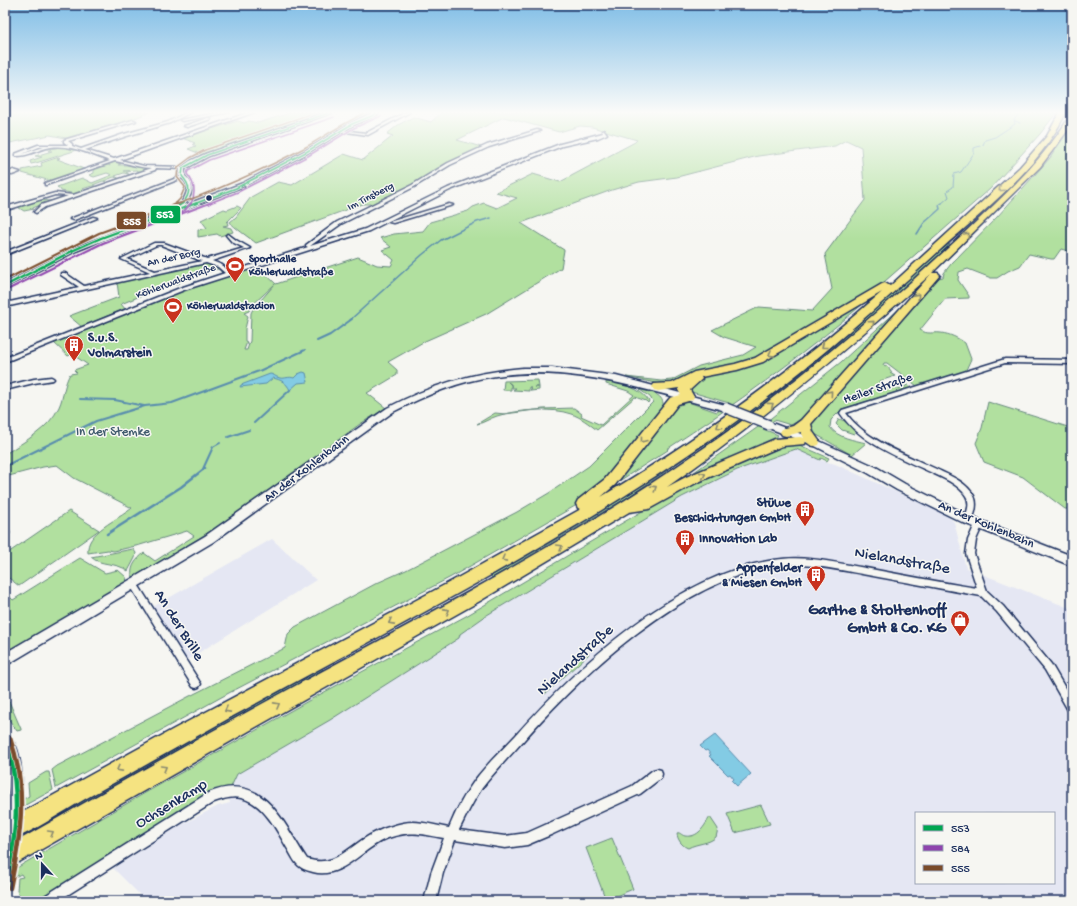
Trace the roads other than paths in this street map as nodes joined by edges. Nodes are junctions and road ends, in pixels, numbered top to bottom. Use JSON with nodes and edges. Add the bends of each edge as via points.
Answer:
{"nodes":[{"id":1,"x":18,"y":154,"type":"edge"},
{"id":2,"x":26,"y":154,"type":"edge"},
{"id":3,"x":94,"y":154,"type":"edge"},
{"id":4,"x":134,"y":154,"type":"edge"},
{"id":5,"x":210,"y":154,"type":"edge"},
{"id":6,"x":302,"y":154,"type":"edge"},
{"id":7,"x":470,"y":154,"type":"edge"},
{"id":8,"x":539,"y":154,"type":"edge"},
{"id":9,"x":1036,"y":154,"type":"edge"},
{"id":10,"x":1047,"y":154,"type":"edge"},
{"id":11,"x":118,"y":160,"type":"junction"},
{"id":12,"x":158,"y":168,"type":"junction"},
{"id":13,"x":183,"y":168,"type":"junction"},
{"id":14,"x":183,"y":177,"type":"junction"},
{"id":15,"x":46,"y":184,"type":"dead end"},
{"id":16,"x":75,"y":195,"type":"junction"},
{"id":17,"x":190,"y":203,"type":"junction"},
{"id":18,"x":451,"y":204,"type":"dead end"},
{"id":19,"x":5,"y":206,"type":"edge"},
{"id":20,"x":36,"y":212,"type":"dead end"},
{"id":21,"x":94,"y":218,"type":"dead end"},
{"id":22,"x":72,"y":219,"type":"dead end"},
{"id":23,"x":381,"y":224,"type":"junction"},
{"id":24,"x":228,"y":235,"type":"dead end"},
{"id":25,"x":305,"y":249,"type":"junction"},
{"id":26,"x":5,"y":254,"type":"edge"},
{"id":27,"x":942,"y":259,"type":"junction"},
{"id":28,"x":207,"y":261,"type":"junction"},
{"id":29,"x":154,"y":273,"type":"junction"},
{"id":30,"x":64,"y":274,"type":"dead end"},
{"id":31,"x":229,"y":274,"type":"junction"},
{"id":32,"x":907,"y":275,"type":"junction"},
{"id":33,"x":5,"y":286,"type":"edge"},
{"id":34,"x":82,"y":289,"type":"junction"},
{"id":35,"x":5,"y":305,"type":"edge"},
{"id":36,"x":5,"y":360,"type":"edge"},
{"id":37,"x":1072,"y":362,"type":"edge"},
{"id":38,"x":710,"y":372,"type":"junction"},
{"id":39,"x":51,"y":379,"type":"dead end"},
{"id":40,"x":5,"y":388,"type":"edge"},
{"id":41,"x":658,"y":389,"type":"junction"},
{"id":42,"x":688,"y":397,"type":"junction"},
{"id":43,"x":667,"y":409,"type":"junction"},
{"id":44,"x":805,"y":423,"type":"junction"},
{"id":45,"x":783,"y":434,"type":"junction"},
{"id":46,"x":800,"y":441,"type":"joint"},
{"id":47,"x":814,"y":442,"type":"junction"},
{"id":48,"x":901,"y":487,"type":"junction"},
{"id":49,"x":621,"y":509,"type":"junction"},
{"id":50,"x":974,"y":522,"type":"junction"},
{"id":51,"x":538,"y":540,"type":"junction"},
{"id":52,"x":1072,"y":561,"type":"edge"},
{"id":53,"x":134,"y":584,"type":"junction"},
{"id":54,"x":983,"y":593,"type":"junction"},
{"id":55,"x":5,"y":660,"type":"edge"},
{"id":56,"x":196,"y":684,"type":"dead end"},
{"id":57,"x":1072,"y":709,"type":"edge"},
{"id":58,"x":5,"y":740,"type":"edge"},
{"id":59,"x":657,"y":774,"type":"dead end"},
{"id":60,"x":5,"y":833,"type":"edge"},
{"id":61,"x":452,"y":833,"type":"junction"},
{"id":62,"x":5,"y":860,"type":"edge"},
{"id":63,"x":5,"y":886,"type":"edge"},
{"id":64,"x":47,"y":901,"type":"edge"},
{"id":65,"x":430,"y":901,"type":"edge"}],
"edges":[{"from":1,"to":2,"type":"street"},
{"from":3,"to":11,"type":"street"},
{"from":4,"to":11,"type":"street"},
{"from":5,"to":13,"type":"street"},
{"from":6,"to":17,"type":"street","via":[[245,184]]},
{"from":7,"to":25,"type":"street","name":"Im Tinsberg","via":[[339,223]]},
{"from":8,"to":23,"type":"street","name":"Köhlerwaldstraße","via":[[449,189]]},
{"from":9,"to":32,"type":"highway","one_way":true},
{"from":27,"to":10,"type":"highway","one_way":true},
{"from":11,"to":12,"type":"street"},
{"from":11,"to":15,"type":"street"},
{"from":12,"to":13,"type":"street"},
{"from":12,"to":16,"type":"street"},
{"from":13,"to":14,"type":"street"},
{"from":14,"to":17,"type":"street","via":[[190,187]]},
{"from":14,"to":22,"type":"street"},
{"from":16,"to":19,"type":"street","via":[[55,194],[8,208]]},
{"from":16,"to":20,"type":"street","via":[[43,206]]},
{"from":17,"to":33,"type":"street","via":[[74,250]]},
{"from":18,"to":23,"type":"street","name":"Köhlerwaldstraße"},
{"from":21,"to":26,"type":"street"},
{"from":23,"to":25,"type":"street","name":"Köhlerwaldstraße"},
{"from":24,"to":28,"type":"street","name":"An der Borg","via":[[248,248]]},
{"from":25,"to":31,"type":"street","name":"Köhlerwaldstraße"},
{"from":44,"to":27,"type":"highway","one_way":true,"via":[[945,264]]},
{"from":49,"to":27,"type":"highway","one_way":true,"via":[[705,454],[786,394],[866,328]]},
{"from":28,"to":29,"type":"street","name":"An der Borg"},
{"from":28,"to":29,"type":"street","via":[[160,243],[123,259]]},
{"from":28,"to":31,"type":"street","via":[[220,266]]},
{"from":29,"to":34,"type":"street","name":"An der Borg"},
{"from":30,"to":34,"type":"street"},
{"from":31,"to":36,"type":"street","name":"Köhlerwaldstraße","via":[[182,289]]},
{"from":32,"to":38,"type":"highway","one_way":true,"via":[[896,277],[853,306],[759,360]]},
{"from":32,"to":51,"type":"highway","one_way":true,"via":[[854,322],[762,396],[638,480]]},
{"from":34,"to":35,"type":"street","name":"An der Borg"},
{"from":37,"to":50,"type":"street","name":"Heiler Straße","via":[[1006,361],[842,413],[858,430],[883,446],[959,485],[970,496]]},
{"from":38,"to":41,"type":"highway","via":[[698,374],[674,386]]},
{"from":38,"to":42,"type":"highway","via":[[694,379],[686,386],[684,390]]},
{"from":39,"to":40,"type":"street"},
{"from":41,"to":42,"type":"main road","name":"An der Kohlenbahn","via":[[679,397]]},
{"from":41,"to":43,"type":"highway","via":[[667,401]]},
{"from":41,"to":53,"type":"main road","name":"An der Kohlenbahn","via":[[574,373],[523,371],[482,376],[436,388],[367,425],[209,539]]},
{"from":42,"to":43,"type":"highway","via":[[674,401]]},
{"from":42,"to":45,"type":"main road","name":"An der Kohlenbahn","bridge":true,"via":[[723,407],[769,425]]},
{"from":43,"to":51,"type":"highway","one_way":true,"via":[[610,482]]},
{"from":44,"to":45,"type":"highway"},
{"from":44,"to":47,"type":"highway","via":[[807,433]]},
{"from":45,"to":46,"type":"highway"},
{"from":45,"to":47,"type":"main road","name":"An der Kohlenbahn","via":[[793,433]]},
{"from":49,"to":45,"type":"highway","one_way":true,"via":[[644,505]]},
{"from":46,"to":48,"type":"main road","name":"An der Kohlenbahn","via":[[883,481]]},
{"from":47,"to":48,"type":"main road","name":"An der Kohlenbahn"},
{"from":48,"to":50,"type":"main road","name":"An der Kohlenbahn"},
{"from":62,"to":49,"type":"highway","one_way":true,"via":[[171,764],[494,585]]},
{"from":50,"to":52,"type":"main road","name":"An der Kohlenbahn"},
{"from":50,"to":54,"type":"street","via":[[970,554]]},
{"from":51,"to":60,"type":"highway","one_way":true},
{"from":53,"to":55,"type":"main road","name":"An der Kohlenbahn"},
{"from":53,"to":56,"type":"street","name":"An der Brille"},
{"from":54,"to":57,"type":"street","via":[[1000,609],[1048,667]]},
{"from":54,"to":61,"type":"street","name":"Nielandstraße","via":[[804,562],[774,563],[727,575],[655,616],[562,692],[525,730],[476,788]]},
{"from":58,"to":63,"type":"street","bridge":true,"via":[[13,762],[16,803],[15,834]]},
{"from":59,"to":61,"type":"street","via":[[636,790],[527,839],[505,842]]},
{"from":61,"to":64,"type":"street","name":"Ochsenkamp","via":[[413,827],[395,830],[375,838],[339,864],[311,867],[303,863],[267,808],[254,797],[242,793],[228,793],[212,797]]},
{"from":61,"to":65,"type":"street"}]}
